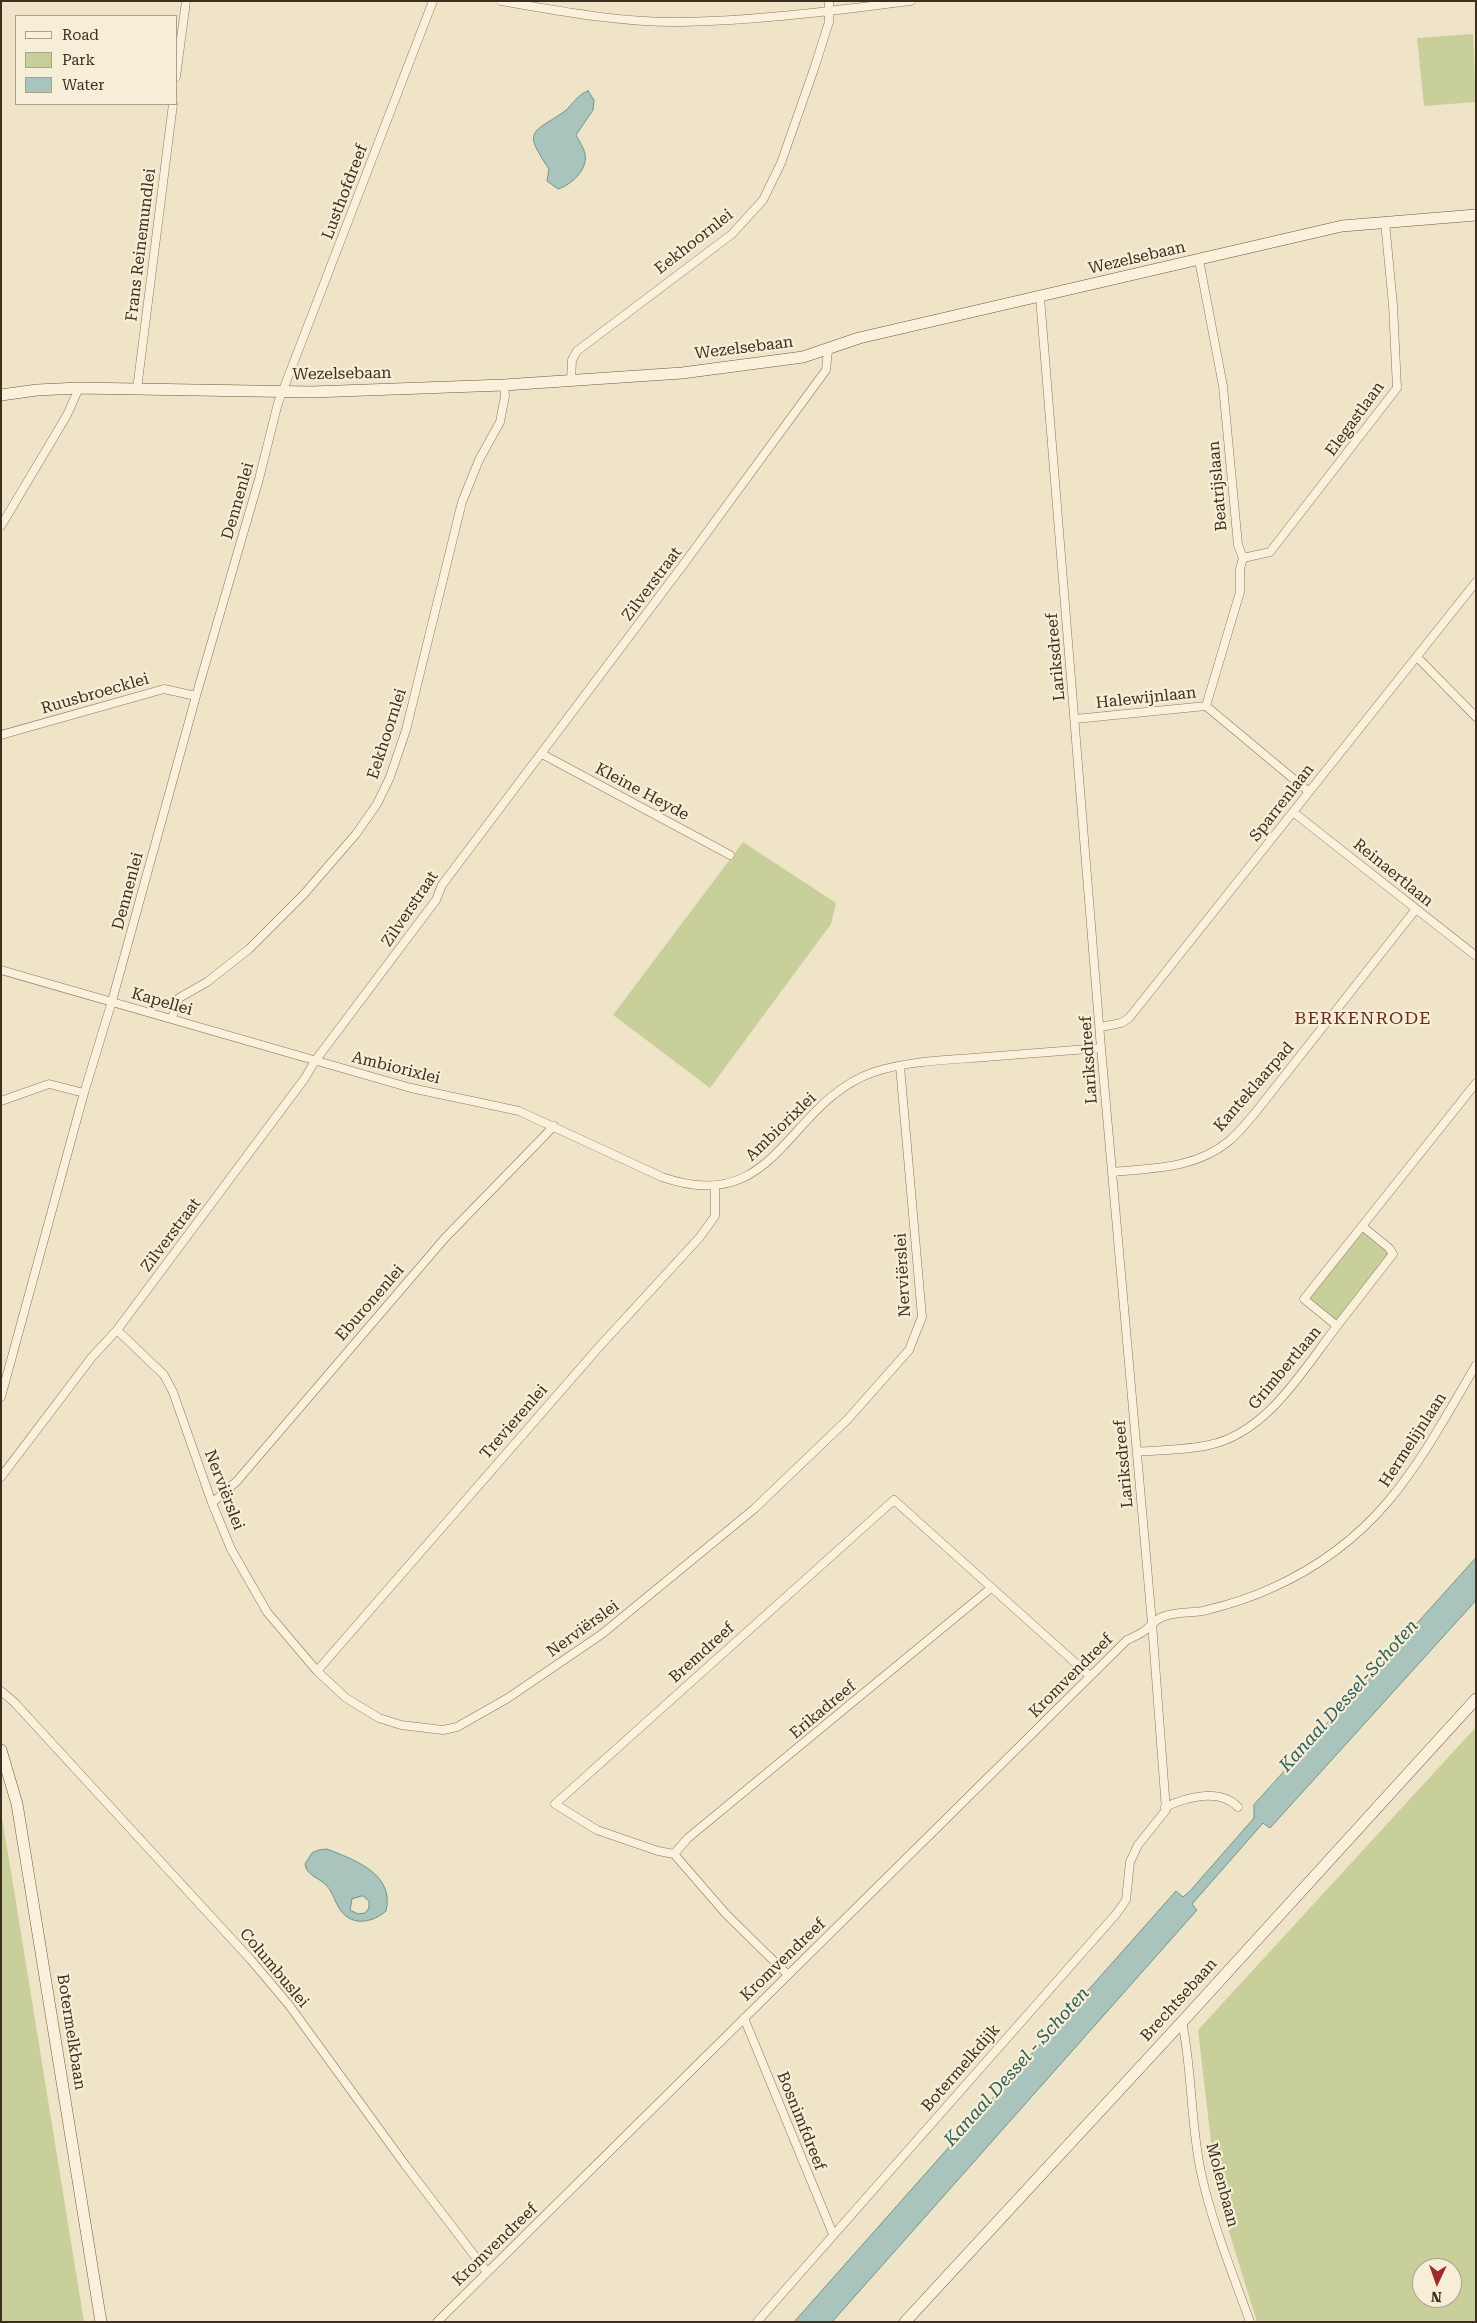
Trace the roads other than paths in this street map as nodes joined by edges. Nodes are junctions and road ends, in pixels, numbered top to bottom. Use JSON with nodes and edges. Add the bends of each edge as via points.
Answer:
{"nodes":[{"id":1,"x":186,"y":1,"type":"edge"},
{"id":2,"x":433,"y":1,"type":"edge"},
{"id":3,"x":501,"y":1,"type":"edge"},
{"id":4,"x":829,"y":1,"type":"edge"},
{"id":5,"x":912,"y":1,"type":"edge"},
{"id":6,"x":830,"y":11,"type":"junction"},
{"id":7,"x":178,"y":61,"type":"edge"},
{"id":8,"x":173,"y":105,"type":"edge"},
{"id":9,"x":1476,"y":215,"type":"edge"},
{"id":10,"x":1385,"y":222,"type":"junction"},
{"id":11,"x":1199,"y":260,"type":"junction"},
{"id":12,"x":1040,"y":297,"type":"junction"},
{"id":13,"x":828,"y":350,"type":"junction"},
{"id":14,"x":571,"y":381,"type":"junction"},
{"id":15,"x":504,"y":385,"type":"junction"},
{"id":16,"x":79,"y":388,"type":"junction"},
{"id":17,"x":138,"y":389,"type":"junction"},
{"id":18,"x":283,"y":392,"type":"junction"},
{"id":19,"x":1,"y":396,"type":"edge"},
{"id":20,"x":1,"y":526,"type":"edge"},
{"id":21,"x":1243,"y":558,"type":"junction"},
{"id":22,"x":1476,"y":582,"type":"edge"},
{"id":23,"x":1417,"y":657,"type":"junction"},
{"id":24,"x":196,"y":696,"type":"junction"},
{"id":25,"x":1206,"y":706,"type":"junction"},
{"id":26,"x":1476,"y":718,"type":"edge"},
{"id":27,"x":1075,"y":719,"type":"junction"},
{"id":28,"x":1,"y":735,"type":"edge"},
{"id":29,"x":542,"y":754,"type":"junction"},
{"id":30,"x":1308,"y":791,"type":"junction"},
{"id":31,"x":1293,"y":812,"type":"junction"},
{"id":32,"x":730,"y":856,"type":"dead end"},
{"id":33,"x":1416,"y":909,"type":"junction"},
{"id":34,"x":1476,"y":956,"type":"edge"},
{"id":35,"x":1,"y":970,"type":"edge"},
{"id":36,"x":112,"y":1001,"type":"junction"},
{"id":37,"x":172,"y":1018,"type":"junction"},
{"id":38,"x":1101,"y":1027,"type":"junction"},
{"id":39,"x":1101,"y":1048,"type":"junction"},
{"id":40,"x":315,"y":1061,"type":"junction"},
{"id":41,"x":900,"y":1066,"type":"junction"},
{"id":42,"x":1476,"y":1083,"type":"edge"},
{"id":43,"x":84,"y":1093,"type":"junction"},
{"id":44,"x":1,"y":1101,"type":"edge"},
{"id":45,"x":554,"y":1126,"type":"junction"},
{"id":46,"x":1112,"y":1172,"type":"junction"},
{"id":47,"x":715,"y":1187,"type":"junction"},
{"id":48,"x":1362,"y":1226,"type":"junction"},
{"id":49,"x":1338,"y":1326,"type":"junction"},
{"id":50,"x":117,"y":1330,"type":"junction"},
{"id":51,"x":1476,"y":1365,"type":"edge"},
{"id":52,"x":1,"y":1398,"type":"edge"},
{"id":53,"x":1137,"y":1452,"type":"junction"},
{"id":54,"x":1,"y":1477,"type":"edge"},
{"id":55,"x":212,"y":1503,"type":"junction"},
{"id":56,"x":991,"y":1588,"type":"junction"},
{"id":57,"x":1152,"y":1623,"type":"junction"},
{"id":58,"x":317,"y":1671,"type":"junction"},
{"id":59,"x":1090,"y":1676,"type":"junction"},
{"id":60,"x":1,"y":1691,"type":"edge"},
{"id":61,"x":1476,"y":1699,"type":"edge"},
{"id":62,"x":1,"y":1750,"type":"edge"},
{"id":63,"x":1166,"y":1807,"type":"junction"},
{"id":64,"x":1238,"y":1807,"type":"dead end"},
{"id":65,"x":674,"y":1854,"type":"junction"},
{"id":66,"x":788,"y":1975,"type":"junction"},
{"id":67,"x":744,"y":2018,"type":"junction"},
{"id":68,"x":1182,"y":2022,"type":"junction"},
{"id":69,"x":833,"y":2234,"type":"junction"},
{"id":70,"x":487,"y":2272,"type":"junction"},
{"id":71,"x":101,"y":2322,"type":"edge"},
{"id":72,"x":437,"y":2322,"type":"edge"},
{"id":73,"x":757,"y":2322,"type":"edge"},
{"id":74,"x":905,"y":2322,"type":"edge"},
{"id":75,"x":1250,"y":2322,"type":"edge"}],
"edges":[{"from":1,"to":7,"type":"street"},
{"from":2,"to":18,"type":"street","name":"Lusthofdreef"},
{"from":3,"to":6,"type":"street","via":[[613,17],[680,22]]},
{"from":4,"to":6,"type":"street","name":"Eekhoornlei"},
{"from":5,"to":6,"type":"street"},
{"from":6,"to":14,"type":"street","name":"Eekhoornlei","via":[[814,69],[781,163],[763,200],[732,234],[577,351],[572,360]]},
{"from":8,"to":17,"type":"street","name":"Frans Reinemundlei"},
{"from":9,"to":10,"type":"street","name":"Wezelsebaan"},
{"from":10,"to":11,"type":"street","name":"Wezelsebaan","via":[[1342,226]]},
{"from":10,"to":21,"type":"street","name":"Elegastlaan","via":[[1397,388],[1270,552]]},
{"from":11,"to":12,"type":"street","name":"Wezelsebaan"},
{"from":11,"to":21,"type":"street","name":"Beatrijslaan","via":[[1223,386],[1238,545]]},
{"from":12,"to":13,"type":"street","name":"Wezelsebaan","via":[[859,338]]},
{"from":12,"to":27,"type":"street","name":"Lariksdreef"},
{"from":13,"to":14,"type":"street","name":"Wezelsebaan","via":[[803,357],[682,373]]},
{"from":13,"to":29,"type":"street","name":"Zilverstraat","via":[[826,370]]},
{"from":14,"to":15,"type":"street","name":"Wezelsebaan"},
{"from":15,"to":18,"type":"street","name":"Wezelsebaan"},
{"from":15,"to":37,"type":"street","name":"Eekhoornlei","via":[[500,422],[479,460],[462,502],[406,730],[377,804],[356,834],[304,894],[249,949],[207,982],[179,998]]},
{"from":16,"to":17,"type":"street","name":"Wezelsebaan"},
{"from":16,"to":19,"type":"street","name":"Wezelsebaan"},
{"from":16,"to":20,"type":"street","via":[[67,415]]},
{"from":17,"to":18,"type":"street","name":"Wezelsebaan"},
{"from":18,"to":24,"type":"street","name":"Dennenlei"},
{"from":21,"to":25,"type":"street","name":"Beatrijslaan","via":[[1240,592]]},
{"from":22,"to":23,"type":"street","name":"Sparrenlaan"},
{"from":23,"to":26,"type":"street"},
{"from":23,"to":30,"type":"street","name":"Sparrenlaan"},
{"from":24,"to":28,"type":"street","name":"Ruusbroecklei","via":[[164,689]]},
{"from":24,"to":36,"type":"street","name":"Dennenlei"},
{"from":25,"to":27,"type":"street","name":"Halewijnlaan"},
{"from":25,"to":30,"type":"street","name":"Halewijnlaan"},
{"from":27,"to":38,"type":"street","name":"Lariksdreef"},
{"from":29,"to":32,"type":"street","name":"Kleine Heyde"},
{"from":29,"to":40,"type":"street","name":"Zilverstraat","via":[[442,885],[436,900]]},
{"from":30,"to":31,"type":"street","name":"Sparrenlaan"},
{"from":31,"to":33,"type":"street","name":"Reinaertlaan"},
{"from":31,"to":38,"type":"street","name":"Sparrenlaan","via":[[1129,1018]]},
{"from":33,"to":34,"type":"street","name":"Reinaertlaan"},
{"from":33,"to":46,"type":"street","name":"Kanteklaarpad","via":[[1255,1113],[1229,1141],[1209,1154],[1177,1166]]},
{"from":35,"to":36,"type":"street","name":"Kapellei"},
{"from":36,"to":37,"type":"street","name":"Kapellei"},
{"from":36,"to":43,"type":"street","name":"Dennenlei"},
{"from":37,"to":40,"type":"street","name":"Kapellei"},
{"from":38,"to":39,"type":"street","name":"Lariksdreef"},
{"from":39,"to":41,"type":"street","name":"Ambiorixlei"},
{"from":39,"to":46,"type":"street","name":"Lariksdreef"},
{"from":40,"to":45,"type":"street","name":"Ambiorixlei","via":[[411,1088],[519,1111]]},
{"from":40,"to":50,"type":"street","name":"Zilverstraat"},
{"from":41,"to":47,"type":"street","name":"Ambiorixlei","via":[[874,1072],[851,1083],[826,1102],[759,1170]]},
{"from":41,"to":58,"type":"street","name":"Nerviërslei","via":[[922,1317],[909,1350],[848,1419],[754,1509],[602,1634],[508,1698],[457,1727],[422,1729],[379,1718],[346,1698]]},
{"from":42,"to":48,"type":"street","name":"Grimbertlaan"},
{"from":43,"to":44,"type":"street","via":[[48,1084]]},
{"from":43,"to":52,"type":"street","name":"Dennenlei"},
{"from":45,"to":47,"type":"street","name":"Ambiorixlei","via":[[662,1177],[683,1184]]},
{"from":45,"to":55,"type":"street","name":"Eburonenlei","via":[[445,1238],[237,1481]]},
{"from":46,"to":53,"type":"street","name":"Lariksdreef"},
{"from":47,"to":58,"type":"street","name":"Trevierenlei","via":[[715,1216],[700,1237],[579,1369]]},
{"from":48,"to":49,"type":"street","name":"Grimbertlaan","via":[[1393,1254]]},
{"from":48,"to":49,"type":"street","name":"Grimbertlaan","via":[[1304,1299]]},
{"from":49,"to":53,"type":"street","name":"Grimbertlaan","via":[[1277,1403],[1244,1431],[1210,1445]]},
{"from":50,"to":54,"type":"street","name":"Zilverstraat","via":[[92,1357]]},
{"from":50,"to":55,"type":"street","name":"Nerviërslei","via":[[164,1375]]},
{"from":51,"to":57,"type":"street","name":"Hermelijnlaan","via":[[1403,1484],[1375,1516],[1329,1557],[1274,1587],[1236,1603],[1162,1617]]},
{"from":53,"to":57,"type":"street","name":"Lariksdreef"},
{"from":55,"to":58,"type":"street","name":"Nerviërslei","via":[[231,1549],[267,1612]]},
{"from":56,"to":59,"type":"street","name":"Bremdreef"},
{"from":56,"to":65,"type":"street","name":"Erikadreef","via":[[688,1838]]},
{"from":56,"to":65,"type":"street","name":"Bremdreef","via":[[894,1500],[884,1508],[554,1804],[597,1830]]},
{"from":57,"to":59,"type":"street","name":"Kromvendreef","via":[[1142,1633],[1127,1640]]},
{"from":57,"to":63,"type":"street","name":"Lariksdreef"},
{"from":59,"to":66,"type":"street","name":"Kromvendreef"},
{"from":60,"to":70,"type":"street","name":"Columbuslei","via":[[264,1975]]},
{"from":61,"to":68,"type":"street","name":"Brechtsebaan"},
{"from":62,"to":71,"type":"street","name":"Botermelkbaan","via":[[17,1804]]},
{"from":63,"to":64,"type":"street","via":[[1184,1798],[1208,1796],[1231,1800]]},
{"from":63,"to":69,"type":"street","name":"Botermelkdijk","via":[[1134,1853],[1126,1900],[1117,1912]]},
{"from":65,"to":66,"type":"street","via":[[726,1914]]},
{"from":66,"to":67,"type":"street","name":"Kromvendreef"},
{"from":67,"to":69,"type":"street","name":"Bosnimfdreef"},
{"from":67,"to":70,"type":"street","name":"Kromvendreef"},
{"from":68,"to":74,"type":"street","name":"Brechtsebaan"},
{"from":68,"to":75,"type":"street","name":"Molenbaan","via":[[1190,2062],[1193,2126],[1202,2177]]},
{"from":69,"to":73,"type":"street","name":"Botermelkdijk"},
{"from":70,"to":72,"type":"street","name":"Kromvendreef"}]}
